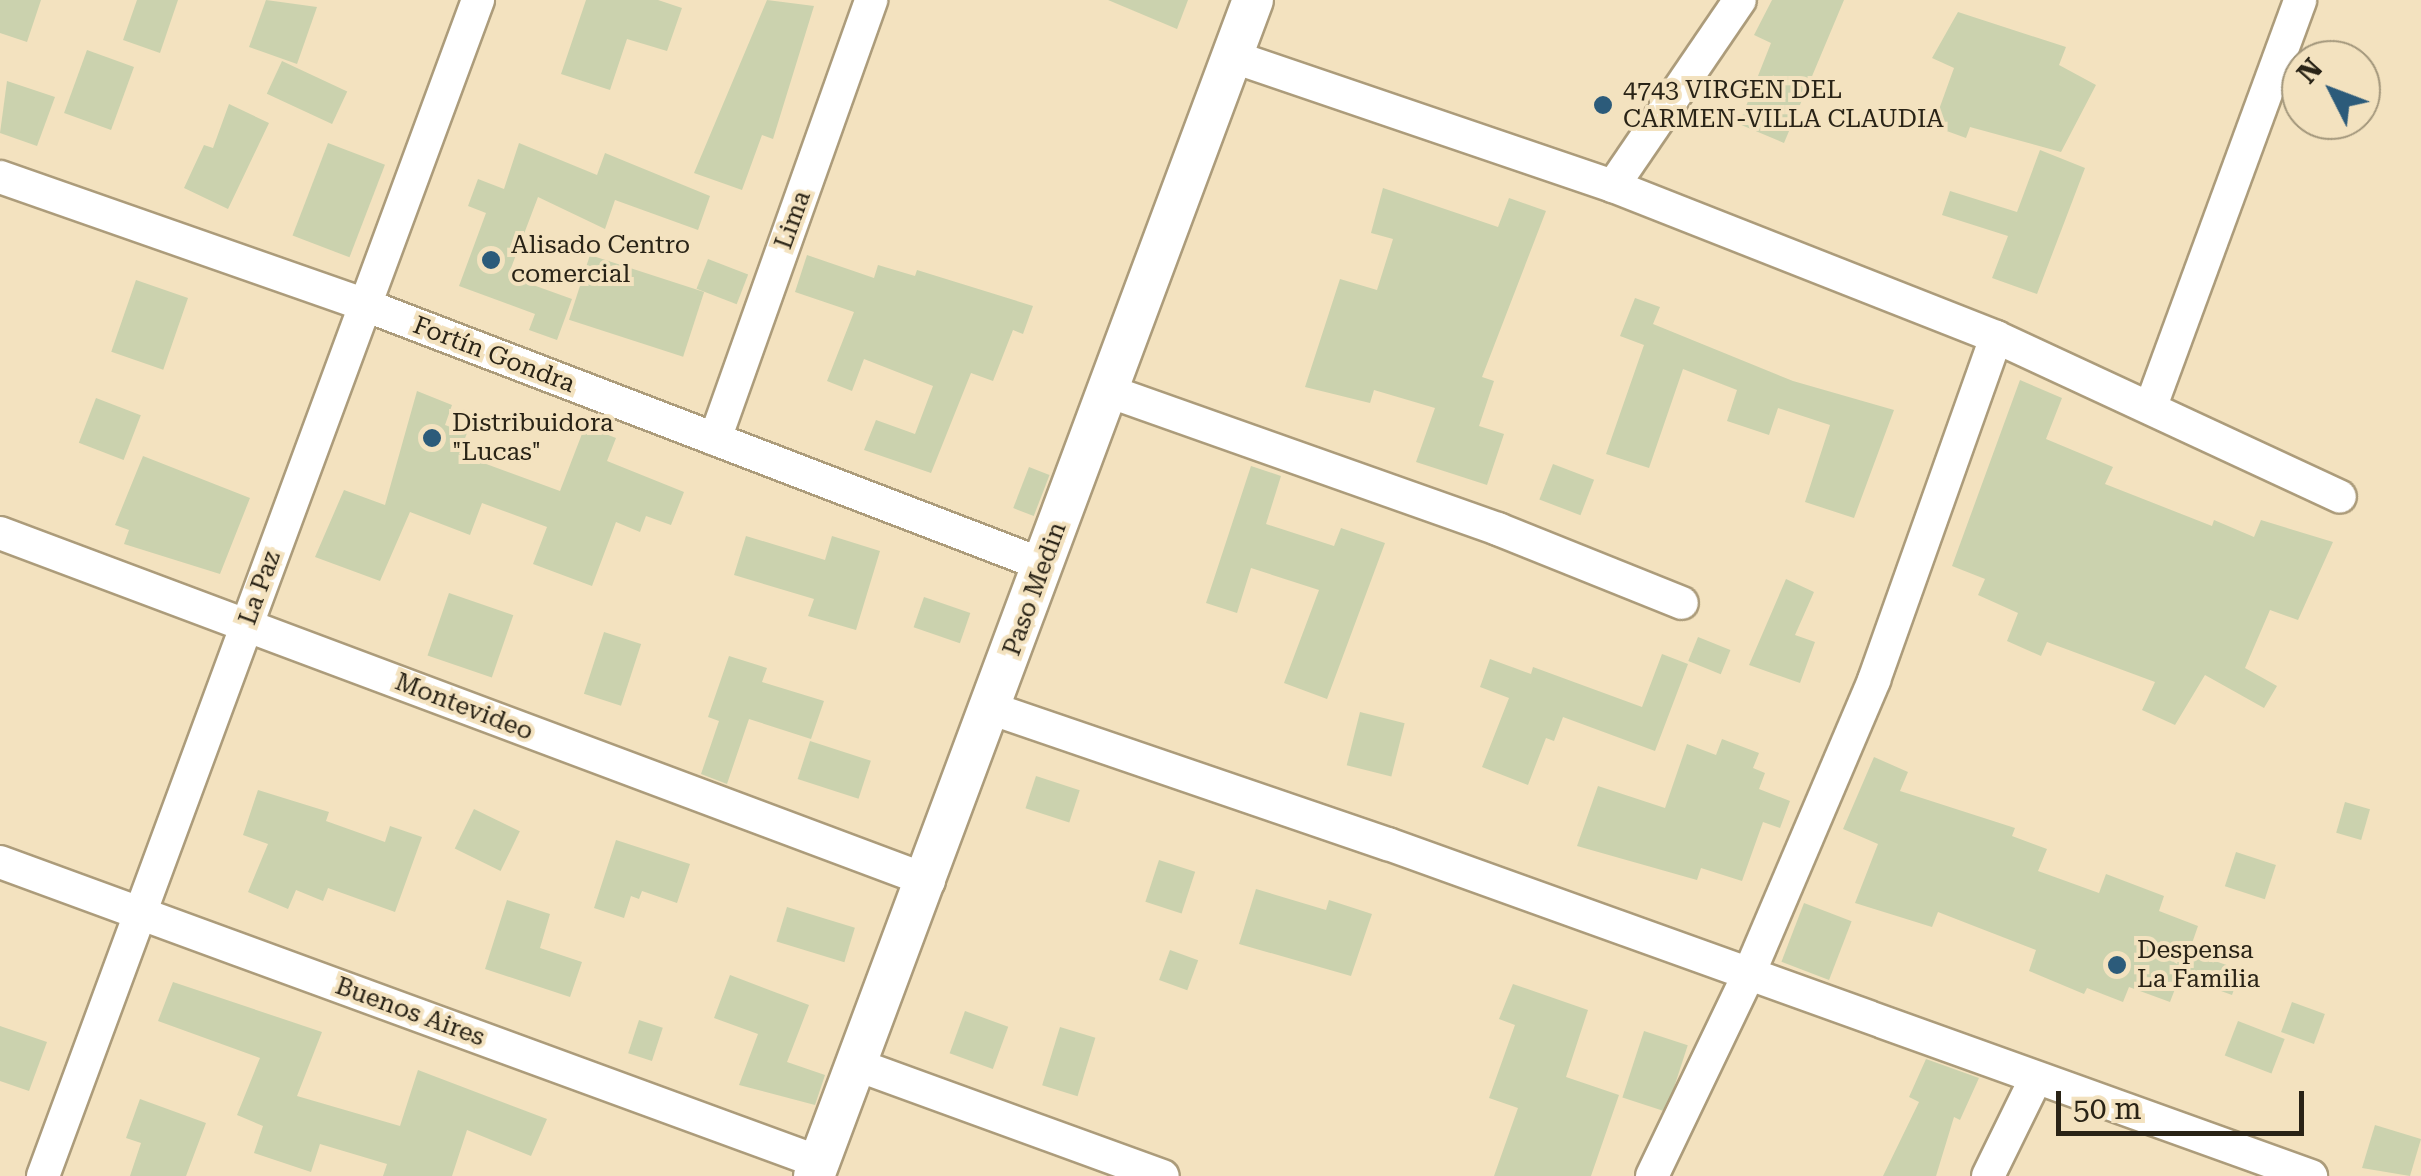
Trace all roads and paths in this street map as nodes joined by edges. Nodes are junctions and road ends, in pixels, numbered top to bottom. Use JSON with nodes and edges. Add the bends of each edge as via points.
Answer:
{"nodes":[{"id":1,"x":478,"y":0,"type":"edge"},
{"id":2,"x":871,"y":0,"type":"edge"},
{"id":3,"x":1253,"y":0,"type":"edge"},
{"id":4,"x":1740,"y":0,"type":"edge"},
{"id":5,"x":2300,"y":0,"type":"edge"},
{"id":6,"x":1232,"y":56,"type":"junction"},
{"id":7,"x":0,"y":177,"type":"edge"},
{"id":8,"x":1614,"y":186,"type":"junction"},
{"id":9,"x":365,"y":306,"type":"junction"},
{"id":10,"x":1996,"y":336,"type":"junction"},
{"id":11,"x":1111,"y":392,"type":"junction"},
{"id":12,"x":2151,"y":406,"type":"junction"},
{"id":13,"x":715,"y":439,"type":"junction"},
{"id":14,"x":2340,"y":497,"type":"dead end"},
{"id":15,"x":0,"y":533,"type":"edge"},
{"id":16,"x":1041,"y":564,"type":"junction"},
{"id":17,"x":1682,"y":603,"type":"dead end"},
{"id":18,"x":246,"y":626,"type":"junction"},
{"id":19,"x":993,"y":709,"type":"junction"},
{"id":20,"x":0,"y":862,"type":"edge"},
{"id":21,"x":929,"y":881,"type":"junction"},
{"id":22,"x":140,"y":913,"type":"junction"},
{"id":23,"x":1748,"y":976,"type":"junction"},
{"id":24,"x":860,"y":1066,"type":"junction"},
{"id":25,"x":2035,"y":1080,"type":"junction"},
{"id":26,"x":2228,"y":1162,"type":"edge"},
{"id":27,"x":817,"y":1169,"type":"edge"},
{"id":28,"x":42,"y":1176,"type":"edge"},
{"id":29,"x":1164,"y":1176,"type":"edge"},
{"id":30,"x":1652,"y":1176,"type":"edge"},
{"id":31,"x":1988,"y":1176,"type":"edge"},
{"id":32,"x":2311,"y":1176,"type":"edge"}],
"edges":[{"from":1,"to":9,"type":"street","name":"La Paz"},
{"from":2,"to":13,"type":"street","name":"Lima"},
{"from":3,"to":6,"type":"street","name":"Paso Medin"},
{"from":4,"to":8,"type":"street"},
{"from":5,"to":12,"type":"street"},
{"from":6,"to":8,"type":"street"},
{"from":6,"to":11,"type":"street","name":"Paso Medin"},
{"from":7,"to":9,"type":"street","name":"Fortín Gondra"},
{"from":8,"to":10,"type":"street"},
{"from":9,"to":13,"type":"street","name":"Fortín Gondra"},
{"from":9,"to":18,"type":"street","name":"La Paz"},
{"from":10,"to":12,"type":"street"},
{"from":10,"to":23,"type":"street","via":[[1874,680]]},
{"from":11,"to":16,"type":"street","name":"Paso Medin"},
{"from":11,"to":17,"type":"street"},
{"from":12,"to":14,"type":"street"},
{"from":13,"to":16,"type":"street","name":"Fortín Gondra"},
{"from":15,"to":18,"type":"street","name":"Montevideo"},
{"from":16,"to":19,"type":"street","name":"Paso Medin"},
{"from":18,"to":21,"type":"street","name":"Montevideo"},
{"from":18,"to":22,"type":"street","name":"La Paz"},
{"from":19,"to":21,"type":"street","name":"Paso Medin"},
{"from":19,"to":23,"type":"street"},
{"from":20,"to":22,"type":"street","name":"Buenos Aires"},
{"from":21,"to":24,"type":"street","name":"Paso Medin"},
{"from":22,"to":27,"type":"street","name":"Buenos Aires"},
{"from":22,"to":28,"type":"street","name":"La Paz"},
{"from":23,"to":25,"type":"street"},
{"from":23,"to":30,"type":"street"},
{"from":24,"to":27,"type":"street","name":"Paso Medin"},
{"from":24,"to":29,"type":"street"},
{"from":25,"to":26,"type":"street"},
{"from":25,"to":31,"type":"street"},
{"from":26,"to":32,"type":"street"}]}
